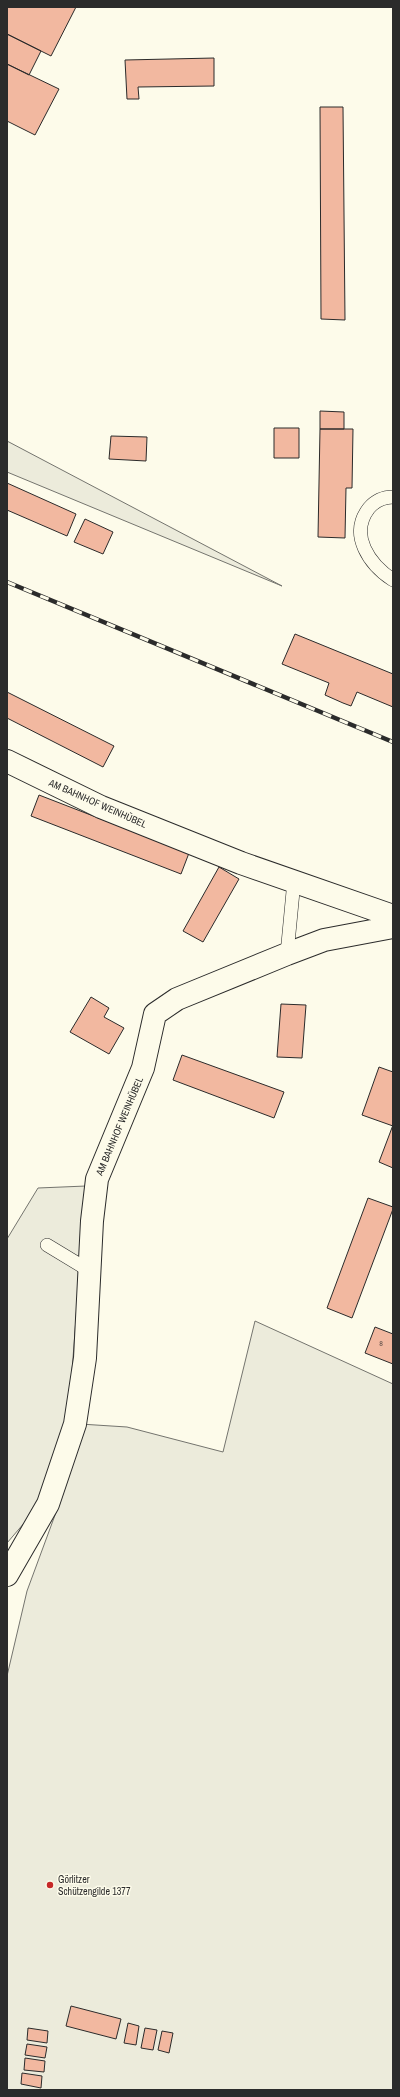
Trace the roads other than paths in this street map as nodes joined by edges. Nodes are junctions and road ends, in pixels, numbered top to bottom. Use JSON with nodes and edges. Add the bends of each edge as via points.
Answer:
{"nodes":[{"id":1,"x":393,"y":497,"type":"edge"},
{"id":2,"x":393,"y":580,"type":"edge"},
{"id":3,"x":7,"y":761,"type":"edge"},
{"id":4,"x":294,"y":881,"type":"junction"},
{"id":5,"x":393,"y":916,"type":"edge"},
{"id":6,"x":393,"y":927,"type":"edge"},
{"id":7,"x":287,"y":954,"type":"junction"},
{"id":8,"x":47,"y":1245,"type":"dead end"},
{"id":9,"x":90,"y":1270,"type":"junction"},
{"id":10,"x":7,"y":1575,"type":"edge"}],
"edges":[{"from":1,"to":2,"type":"lane","via":[[374,502],[366,513],[360,530],[362,544],[368,557],[376,568]]},
{"from":3,"to":4,"type":"street","name":"AM BAHNHOF WEINHÜBEL","via":[[101,807],[241,863]]},
{"from":4,"to":5,"type":"street","name":"AM BAHNHOF WEINHÜBEL"},
{"from":4,"to":7,"type":"lane"},
{"from":6,"to":7,"type":"street","name":"AM BAHNHOF WEINHÜBEL","via":[[324,940]]},
{"from":7,"to":9,"type":"street","name":"AM BAHNHOF WEINHÜBEL","via":[[177,999],[155,1014],[143,1068],[97,1179]]},
{"from":8,"to":9,"type":"lane"},
{"from":9,"to":10,"type":"street","name":"AM BAHNHOF WEINHÜBEL","via":[[85,1358],[75,1424],[48,1504]]}]}
